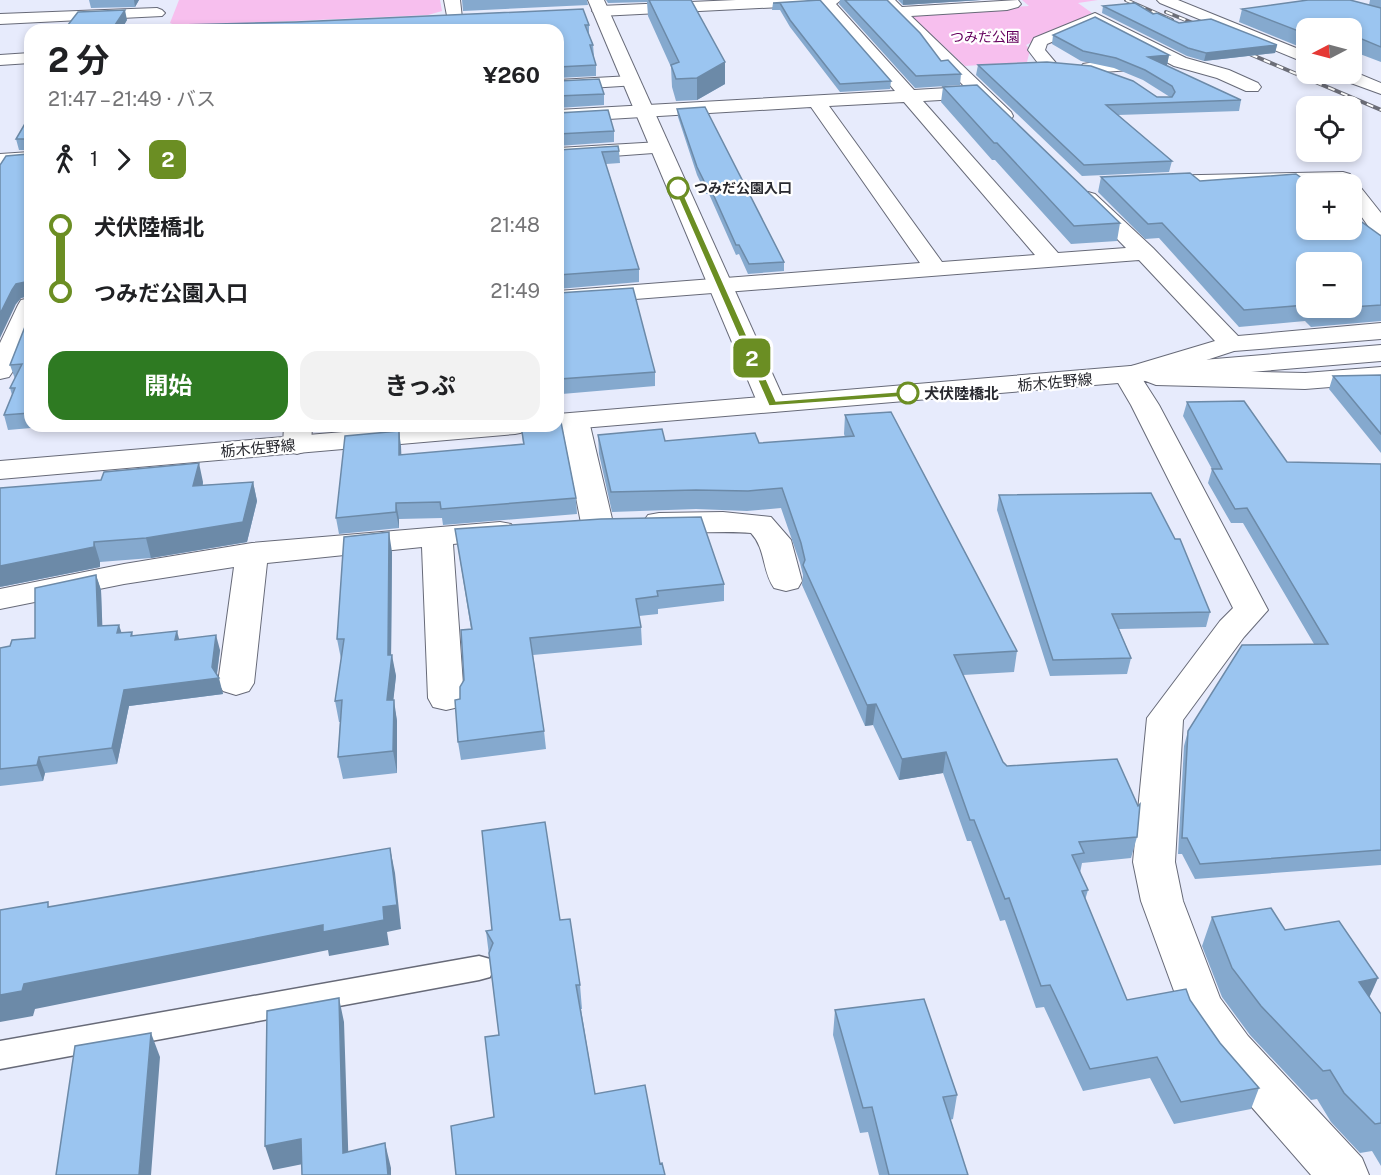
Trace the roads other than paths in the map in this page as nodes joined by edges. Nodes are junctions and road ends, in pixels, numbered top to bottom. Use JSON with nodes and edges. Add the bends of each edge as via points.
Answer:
{"nodes":[{"id":1,"x":34,"y":0,"type":"edge"},
{"id":2,"x":452,"y":0,"type":"edge"},
{"id":3,"x":825,"y":0,"type":"edge"},
{"id":4,"x":832,"y":0,"type":"edge"},
{"id":5,"x":1010,"y":0,"type":"edge"},
{"id":6,"x":1166,"y":0,"type":"edge"},
{"id":7,"x":726,"y":3,"type":"edge"},
{"id":8,"x":666,"y":4,"type":"edge"},
{"id":9,"x":955,"y":4,"type":"edge"},
{"id":10,"x":892,"y":6,"type":"edge"},
{"id":11,"x":160,"y":7,"type":"edge"},
{"id":12,"x":595,"y":8,"type":"edge"},
{"id":13,"x":1204,"y":16,"type":"junction"},
{"id":14,"x":454,"y":18,"type":"edge"},
{"id":15,"x":22,"y":19,"type":"junction"},
{"id":16,"x":0,"y":20,"type":"edge"},
{"id":17,"x":153,"y":24,"type":"edge"},
{"id":18,"x":1296,"y":37,"type":"edge"},
{"id":19,"x":1296,"y":54,"type":"edge"},
{"id":20,"x":24,"y":58,"type":"edge"},
{"id":21,"x":0,"y":60,"type":"edge"},
{"id":22,"x":1180,"y":62,"type":"junction"},
{"id":23,"x":1047,"y":63,"type":"junction"},
{"id":24,"x":1362,"y":63,"type":"edge"},
{"id":25,"x":1024,"y":65,"type":"edge"},
{"id":26,"x":978,"y":68,"type":"edge"},
{"id":27,"x":1089,"y":68,"type":"junction"},
{"id":28,"x":955,"y":69,"type":"junction"},
{"id":29,"x":1381,"y":71,"type":"edge"},
{"id":30,"x":631,"y":81,"type":"junction"},
{"id":31,"x":1362,"y":82,"type":"edge"},
{"id":32,"x":1136,"y":84,"type":"edge"},
{"id":33,"x":564,"y":85,"type":"edge"},
{"id":34,"x":1252,"y":87,"type":"dead end"},
{"id":35,"x":1381,"y":89,"type":"edge"},
{"id":36,"x":979,"y":92,"type":"junction"},
{"id":37,"x":907,"y":96,"type":"junction"},
{"id":38,"x":817,"y":102,"type":"junction"},
{"id":39,"x":644,"y":111,"type":"junction"},
{"id":40,"x":564,"y":116,"type":"edge"},
{"id":41,"x":1019,"y":131,"type":"edge"},
{"id":42,"x":660,"y":148,"type":"junction"},
{"id":43,"x":564,"y":154,"type":"edge"},
{"id":44,"x":24,"y":158,"type":"edge"},
{"id":45,"x":0,"y":160,"type":"edge"},
{"id":46,"x":1296,"y":178,"type":"edge"},
{"id":47,"x":1131,"y":183,"type":"edge"},
{"id":48,"x":1097,"y":184,"type":"dead end"},
{"id":49,"x":1362,"y":202,"type":"edge"},
{"id":50,"x":1381,"y":228,"type":"edge"},
{"id":51,"x":1145,"y":253,"type":"junction"},
{"id":52,"x":1053,"y":260,"type":"junction"},
{"id":53,"x":936,"y":270,"type":"junction"},
{"id":54,"x":721,"y":286,"type":"junction"},
{"id":55,"x":564,"y":298,"type":"edge"},
{"id":56,"x":1381,"y":331,"type":"edge"},
{"id":57,"x":23,"y":337,"type":"edge"},
{"id":58,"x":1232,"y":344,"type":"junction"},
{"id":59,"x":1381,"y":353,"type":"edge"},
{"id":60,"x":0,"y":371,"type":"edge"},
{"id":61,"x":1381,"y":375,"type":"edge"},
{"id":62,"x":1127,"y":376,"type":"junction"},
{"id":63,"x":772,"y":404,"type":"junction"},
{"id":64,"x":567,"y":422,"type":"edge"},
{"id":65,"x":370,"y":432,"type":"edge"},
{"id":66,"x":297,"y":435,"type":"edge"},
{"id":67,"x":0,"y":470,"type":"edge"},
{"id":68,"x":616,"y":523,"type":"junction"},
{"id":69,"x":564,"y":526,"type":"edge"},
{"id":70,"x":531,"y":528,"type":"edge"},
{"id":71,"x":436,"y":536,"type":"junction"},
{"id":72,"x":252,"y":554,"type":"junction"},
{"id":73,"x":786,"y":581,"type":"dead end"},
{"id":74,"x":0,"y":599,"type":"edge"},
{"id":75,"x":236,"y":683,"type":"dead end"},
{"id":76,"x":446,"y":698,"type":"dead end"},
{"id":77,"x":479,"y":968,"type":"dead end"},
{"id":78,"x":0,"y":1055,"type":"edge"},
{"id":79,"x":1344,"y":1175,"type":"edge"}],
"edges":[{"from":1,"to":15,"type":"street"},
{"from":2,"to":14,"type":"street"},
{"from":3,"to":4,"type":"street"},
{"from":3,"to":7,"type":"street"},
{"from":3,"to":37,"type":"street"},
{"from":5,"to":9,"type":"street","via":[[1013,3],[1007,5]]},
{"from":6,"to":13,"type":"street"},
{"from":7,"to":8,"type":"street"},
{"from":8,"to":12,"type":"street"},
{"from":9,"to":10,"type":"street"},
{"from":10,"to":28,"type":"street"},
{"from":11,"to":15,"type":"street"},
{"from":11,"to":17,"type":"street"},
{"from":12,"to":30,"type":"street"},
{"from":13,"to":18,"type":"street","via":[[1233,12]]},
{"from":13,"to":19,"type":"street"},
{"from":15,"to":16,"type":"street"},
{"from":20,"to":21,"type":"street"},
{"from":22,"to":23,"type":"street","via":[[1095,18],[1040,41],[1036,50]]},
{"from":22,"to":27,"type":"street"},
{"from":22,"to":34,"type":"street"},
{"from":23,"to":25,"type":"street"},
{"from":23,"to":27,"type":"street"},
{"from":24,"to":29,"type":"street"},
{"from":26,"to":28,"type":"street"},
{"from":27,"to":32,"type":"street"},
{"from":28,"to":36,"type":"street"},
{"from":30,"to":33,"type":"street"},
{"from":30,"to":39,"type":"street"},
{"from":31,"to":35,"type":"street"},
{"from":36,"to":37,"type":"street"},
{"from":36,"to":41,"type":"street"},
{"from":37,"to":38,"type":"street"},
{"from":37,"to":52,"type":"street"},
{"from":38,"to":39,"type":"street"},
{"from":38,"to":53,"type":"street"},
{"from":39,"to":40,"type":"street"},
{"from":39,"to":42,"type":"street"},
{"from":42,"to":43,"type":"street"},
{"from":42,"to":54,"type":"street"},
{"from":44,"to":45,"type":"street"},
{"from":46,"to":47,"type":"street"},
{"from":48,"to":51,"type":"street","via":[[1074,185]]},
{"from":49,"to":50,"type":"street"},
{"from":51,"to":52,"type":"street"},
{"from":51,"to":58,"type":"street"},
{"from":52,"to":53,"type":"street"},
{"from":53,"to":54,"type":"street"},
{"from":54,"to":55,"type":"street"},
{"from":54,"to":63,"type":"street"},
{"from":56,"to":58,"type":"street"},
{"from":57,"to":60,"type":"street"},
{"from":58,"to":62,"type":"street"},
{"from":59,"to":62,"type":"street","name":"栃木佐野線"},
{"from":61,"to":62,"type":"street","via":[[1305,381]]},
{"from":62,"to":63,"type":"street","name":"栃木佐野線"},
{"from":62,"to":79,"type":"street","via":[[1251,610],[1232,628],[1165,718],[1154,862],[1162,901],[1201,1007],[1230,1050]]},
{"from":63,"to":64,"type":"street","name":"栃木佐野線"},
{"from":64,"to":68,"type":"street"},
{"from":65,"to":66,"type":"street","name":"栃木佐野線"},
{"from":66,"to":67,"type":"street","name":"栃木佐野線"},
{"from":68,"to":69,"type":"street"},
{"from":68,"to":73,"type":"street","via":[[760,524],[775,540]]},
{"from":70,"to":71,"type":"street"},
{"from":71,"to":72,"type":"street"},
{"from":71,"to":76,"type":"street"},
{"from":72,"to":74,"type":"street","via":[[167,565]]},
{"from":72,"to":75,"type":"street"},
{"from":77,"to":78,"type":"lane"}]}
